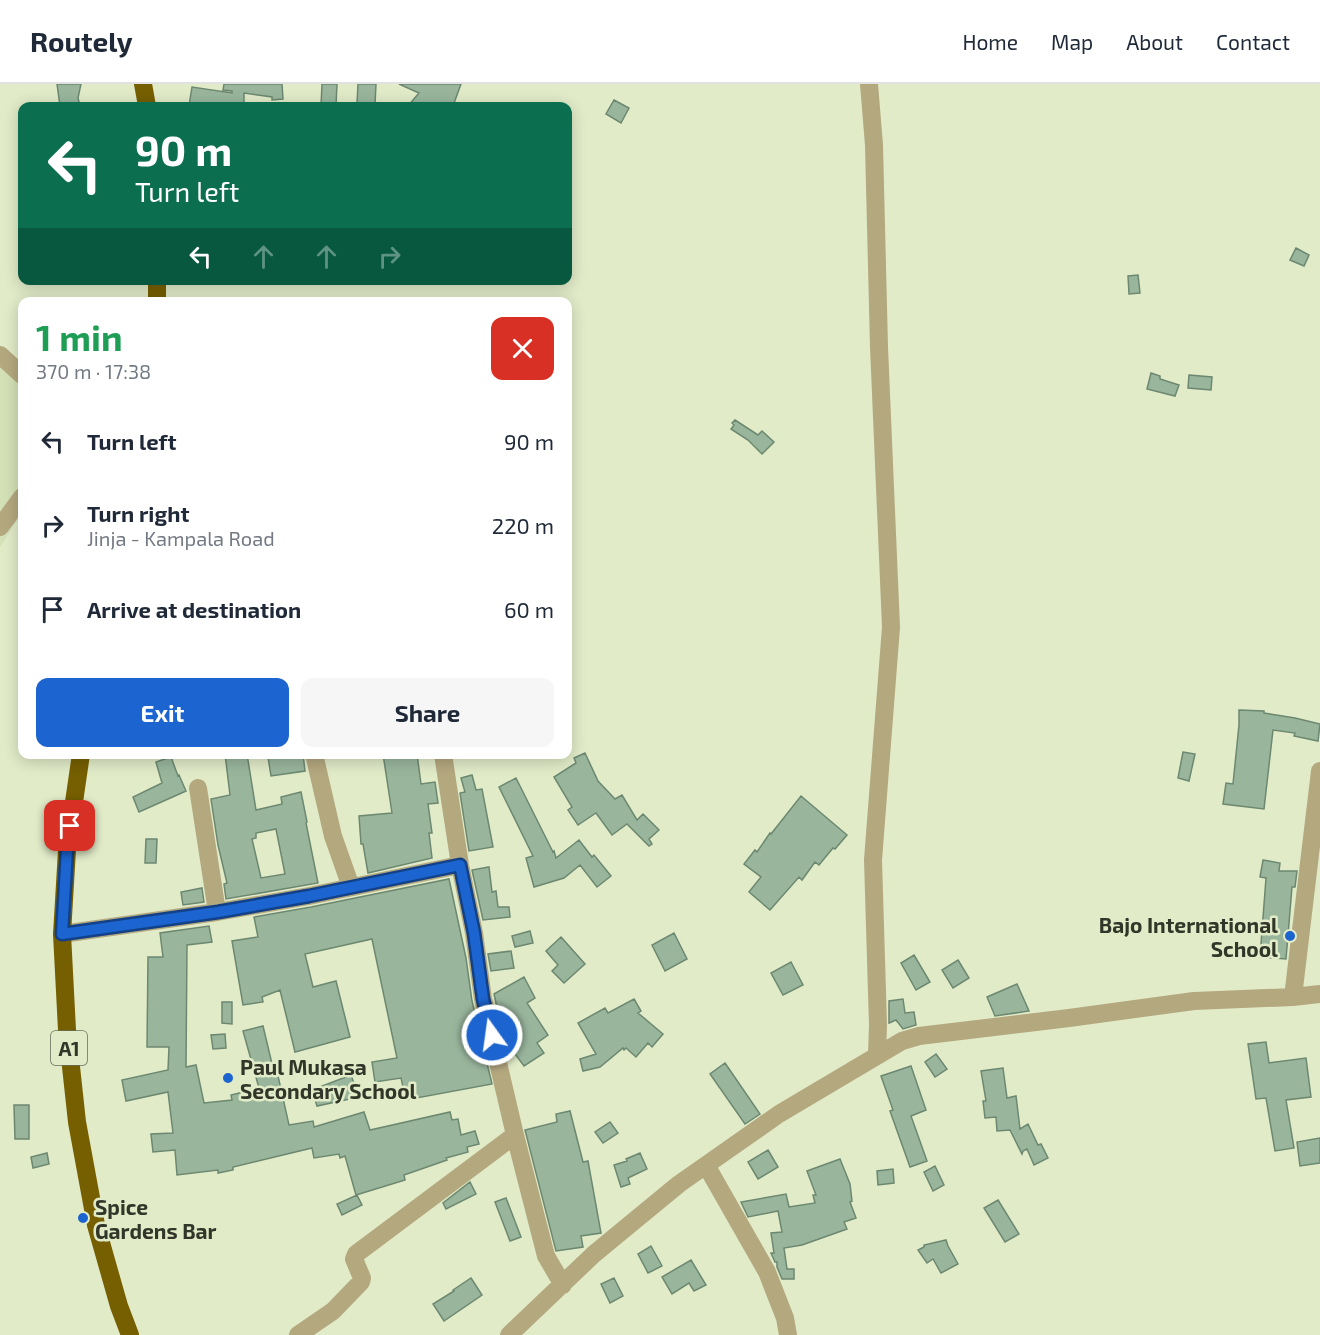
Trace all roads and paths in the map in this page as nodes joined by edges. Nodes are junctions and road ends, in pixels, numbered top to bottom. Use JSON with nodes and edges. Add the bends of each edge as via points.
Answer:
{"nodes":[{"id":1,"x":143,"y":84,"type":"edge"},
{"id":2,"x":869,"y":84,"type":"edge"},
{"id":3,"x":146,"y":102,"type":"edge"},
{"id":4,"x":0,"y":355,"type":"edge"},
{"id":5,"x":18,"y":371,"type":"edge"},
{"id":6,"x":18,"y":503,"type":"edge"},
{"id":7,"x":0,"y":528,"type":"edge"},
{"id":8,"x":80,"y":759,"type":"edge"},
{"id":9,"x":315,"y":759,"type":"edge"},
{"id":10,"x":444,"y":759,"type":"edge"},
{"id":11,"x":1320,"y":771,"type":"edge"},
{"id":12,"x":198,"y":788,"type":"dead end"},
{"id":13,"x":460,"y":865,"type":"junction"},
{"id":14,"x":351,"y":887,"type":"junction"},
{"id":15,"x":218,"y":912,"type":"junction"},
{"id":16,"x":62,"y":934,"type":"junction"},
{"id":17,"x":1320,"y":994,"type":"edge"},
{"id":18,"x":1293,"y":997,"type":"junction"},
{"id":19,"x":877,"y":1055,"type":"junction"},
{"id":20,"x":515,"y":1135,"type":"junction"},
{"id":21,"x":706,"y":1165,"type":"junction"},
{"id":22,"x":563,"y":1285,"type":"junction"},
{"id":23,"x":130,"y":1335,"type":"edge"},
{"id":24,"x":298,"y":1335,"type":"edge"},
{"id":25,"x":509,"y":1335,"type":"edge"},
{"id":26,"x":788,"y":1335,"type":"edge"}],
"edges":[{"from":1,"to":3,"type":"highway"},
{"from":2,"to":19,"type":"street","via":[[891,627],[873,860]]},
{"from":4,"to":5,"type":"street"},
{"from":6,"to":7,"type":"street"},
{"from":8,"to":16,"type":"highway","number":"A1","via":[[67,850]]},
{"from":9,"to":14,"type":"street","via":[[333,836]]},
{"from":10,"to":13,"type":"street"},
{"from":11,"to":18,"type":"street"},
{"from":12,"to":15,"type":"street"},
{"from":13,"to":14,"type":"street"},
{"from":13,"to":20,"type":"street","via":[[483,999]]},
{"from":14,"to":15,"type":"street"},
{"from":15,"to":16,"type":"street"},
{"from":16,"to":23,"type":"highway","number":"A1","via":[[77,1122],[96,1225]]},
{"from":17,"to":18,"type":"street"},
{"from":18,"to":19,"type":"street","via":[[1194,1001],[919,1036]]},
{"from":19,"to":21,"type":"street","via":[[779,1114]]},
{"from":20,"to":22,"type":"street","via":[[546,1256]]},
{"from":20,"to":24,"type":"street","via":[[356,1254],[354,1259],[362,1282],[333,1311]]},
{"from":21,"to":22,"type":"street","via":[[594,1254]]},
{"from":21,"to":26,"type":"street","via":[[767,1272]]},
{"from":22,"to":25,"type":"street"}]}
